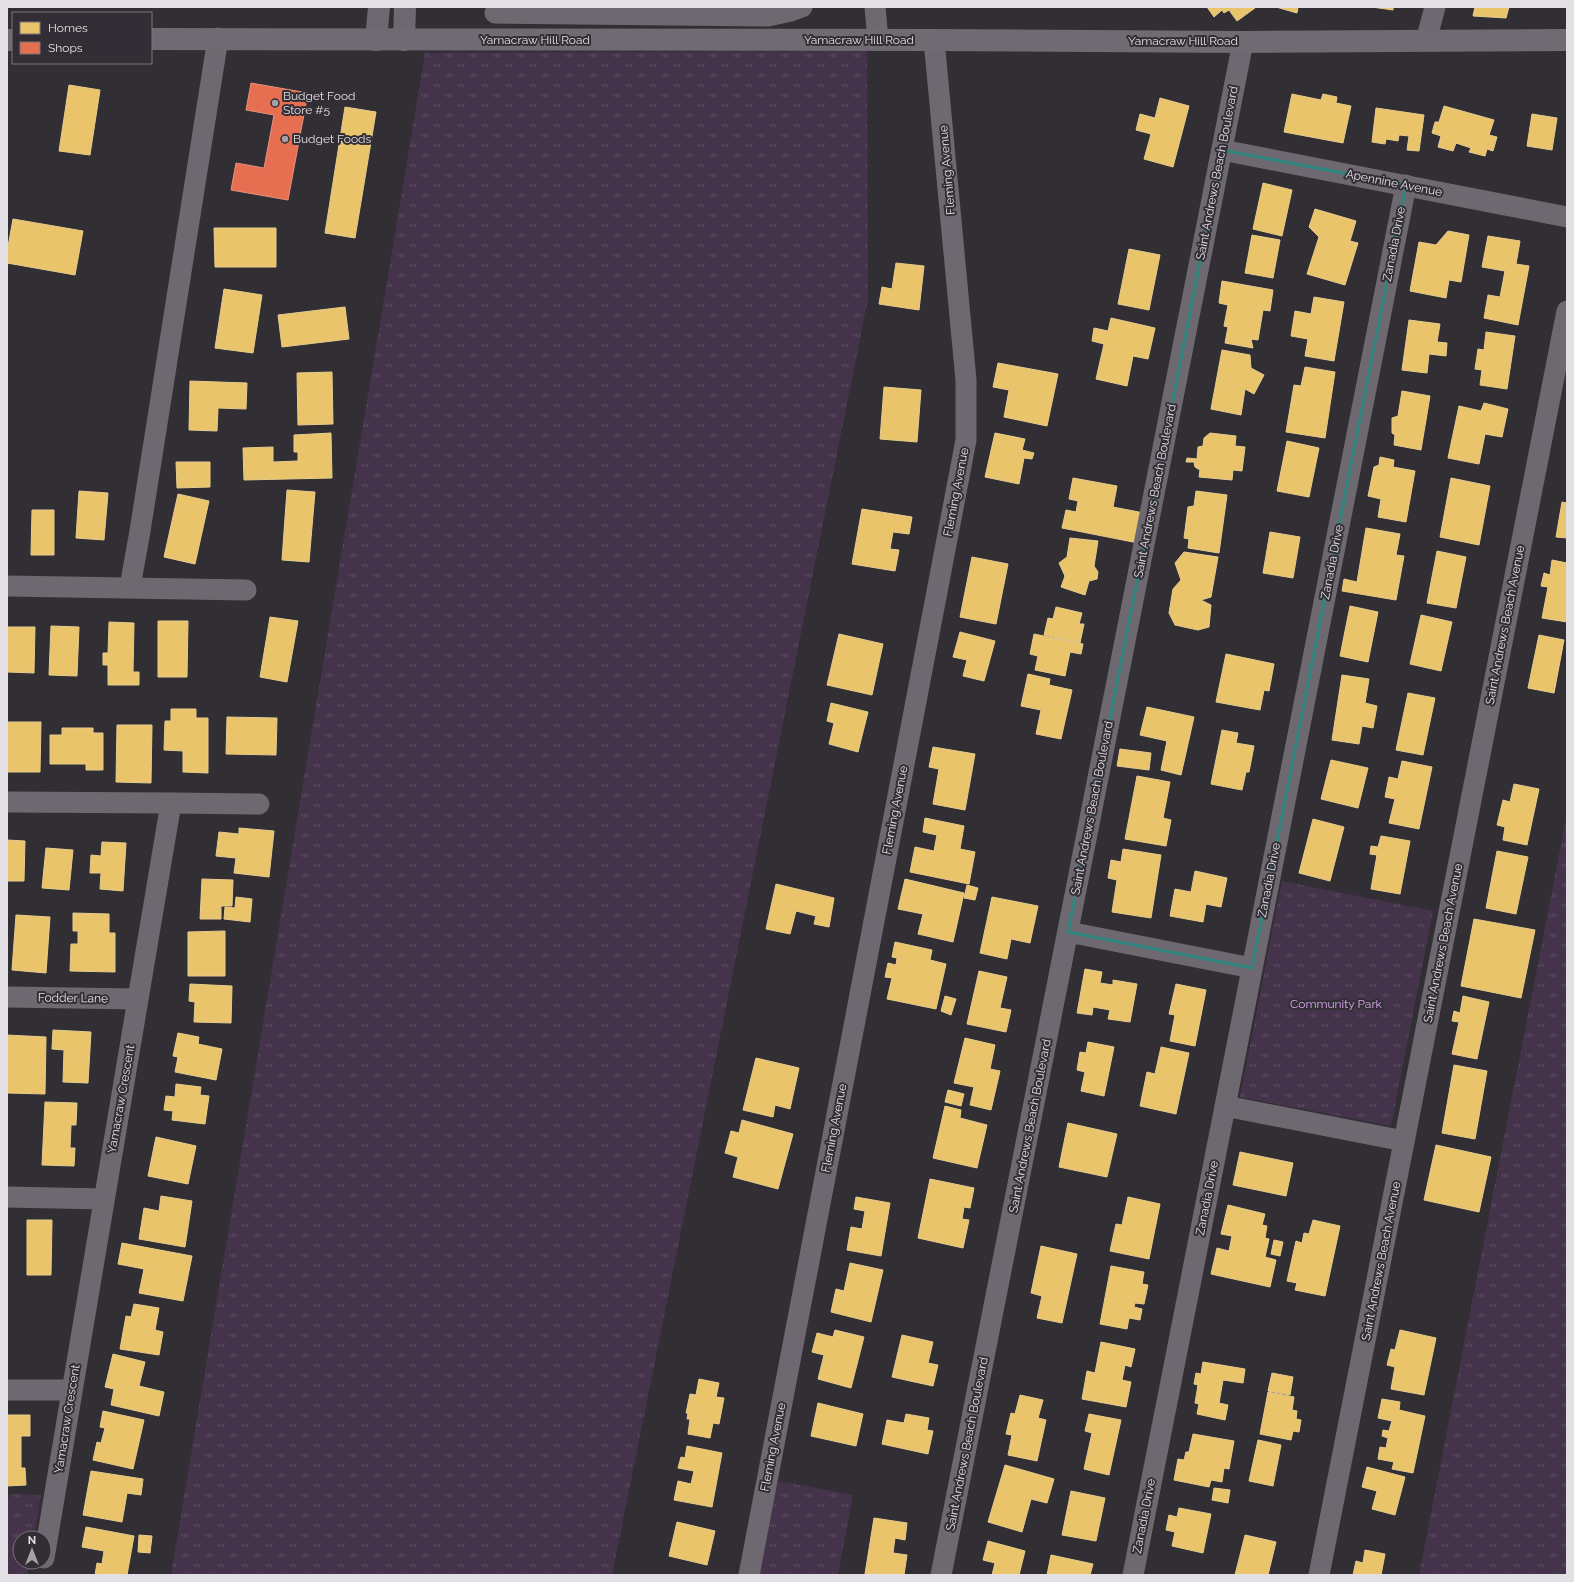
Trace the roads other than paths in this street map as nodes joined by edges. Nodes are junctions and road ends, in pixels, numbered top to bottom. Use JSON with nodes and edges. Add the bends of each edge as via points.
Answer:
{"nodes":[{"id":1,"x":380,"y":7,"type":"edge"},
{"id":2,"x":405,"y":7,"type":"edge"},
{"id":3,"x":802,"y":7,"type":"edge"},
{"id":4,"x":875,"y":7,"type":"edge"},
{"id":5,"x":1435,"y":7,"type":"edge"},
{"id":6,"x":495,"y":13,"type":"dead end"},
{"id":7,"x":218,"y":38,"type":"junction"},
{"id":8,"x":152,"y":39,"type":"edge"},
{"id":9,"x":376,"y":40,"type":"junction"},
{"id":10,"x":404,"y":40,"type":"junction"},
{"id":11,"x":878,"y":40,"type":"junction"},
{"id":12,"x":934,"y":40,"type":"junction"},
{"id":13,"x":1567,"y":40,"type":"edge"},
{"id":14,"x":1426,"y":41,"type":"junction"},
{"id":15,"x":1243,"y":42,"type":"junction"},
{"id":16,"x":1222,"y":150,"type":"junction"},
{"id":17,"x":1406,"y":185,"type":"junction"},
{"id":18,"x":1567,"y":217,"type":"edge"},
{"id":19,"x":1567,"y":311,"type":"edge"},
{"id":20,"x":7,"y":586,"type":"edge"},
{"id":21,"x":130,"y":587,"type":"junction"},
{"id":22,"x":246,"y":590,"type":"dead end"},
{"id":23,"x":7,"y":802,"type":"edge"},
{"id":24,"x":171,"y":803,"type":"junction"},
{"id":25,"x":259,"y":804,"type":"dead end"},
{"id":26,"x":1068,"y":932,"type":"junction"},
{"id":27,"x":1252,"y":968,"type":"junction"},
{"id":28,"x":7,"y":998,"type":"edge"},
{"id":29,"x":138,"y":999,"type":"junction"},
{"id":30,"x":1225,"y":1106,"type":"junction"},
{"id":31,"x":1404,"y":1141,"type":"junction"},
{"id":32,"x":7,"y":1197,"type":"edge"},
{"id":33,"x":104,"y":1199,"type":"junction"},
{"id":34,"x":7,"y":1390,"type":"edge"},
{"id":35,"x":72,"y":1390,"type":"junction"},
{"id":36,"x":49,"y":1530,"type":"edge"},
{"id":37,"x":749,"y":1575,"type":"edge"},
{"id":38,"x":941,"y":1575,"type":"edge"},
{"id":39,"x":1133,"y":1575,"type":"edge"},
{"id":40,"x":1319,"y":1575,"type":"edge"}],
"edges":[{"from":1,"to":9,"type":"street"},
{"from":2,"to":10,"type":"street"},
{"from":3,"to":6,"type":"street","via":[[768,16]]},
{"from":4,"to":11,"type":"street"},
{"from":5,"to":14,"type":"street"},
{"from":7,"to":8,"type":"main road","name":"Yamacraw Hill Road"},
{"from":7,"to":9,"type":"main road","name":"Yamacraw Hill Road"},
{"from":7,"to":21,"type":"street"},
{"from":9,"to":10,"type":"main road","name":"Yamacraw Hill Road"},
{"from":10,"to":11,"type":"main road","name":"Yamacraw Hill Road"},
{"from":11,"to":12,"type":"main road","name":"Yamacraw Hill Road"},
{"from":12,"to":15,"type":"main road","name":"Yamacraw Hill Road"},
{"from":12,"to":37,"type":"street","name":"Fleming Avenue","via":[[966,380],[966,440]]},
{"from":13,"to":14,"type":"main road","name":"Yamacraw Hill Road"},
{"from":14,"to":15,"type":"main road","name":"Yamacraw Hill Road"},
{"from":15,"to":16,"type":"street","name":"Saint Andrews Beach Boulevard"},
{"from":16,"to":17,"type":"street","name":"Apennine Avenue"},
{"from":16,"to":26,"type":"street","name":"Saint Andrews Beach Boulevard"},
{"from":17,"to":18,"type":"street","name":"Apennine Avenue"},
{"from":17,"to":27,"type":"street","name":"Zanadia Drive"},
{"from":19,"to":31,"type":"street","name":"Saint Andrews Beach Avenue"},
{"from":20,"to":21,"type":"street"},
{"from":21,"to":22,"type":"street"},
{"from":23,"to":24,"type":"street"},
{"from":24,"to":25,"type":"street"},
{"from":24,"to":29,"type":"street","name":"Yamacraw Crescent"},
{"from":26,"to":27,"type":"street"},
{"from":26,"to":38,"type":"street","name":"Saint Andrews Beach Boulevard"},
{"from":27,"to":30,"type":"street","name":"Zanadia Drive"},
{"from":28,"to":29,"type":"street","name":"Fodder Lane"},
{"from":29,"to":33,"type":"street","name":"Yamacraw Crescent"},
{"from":30,"to":31,"type":"street"},
{"from":30,"to":39,"type":"street","name":"Zanadia Drive"},
{"from":31,"to":40,"type":"street","name":"Saint Andrews Beach Avenue"},
{"from":32,"to":33,"type":"street"},
{"from":33,"to":35,"type":"street","name":"Yamacraw Crescent"},
{"from":34,"to":35,"type":"street"},
{"from":35,"to":36,"type":"street","name":"Yamacraw Crescent"}]}
